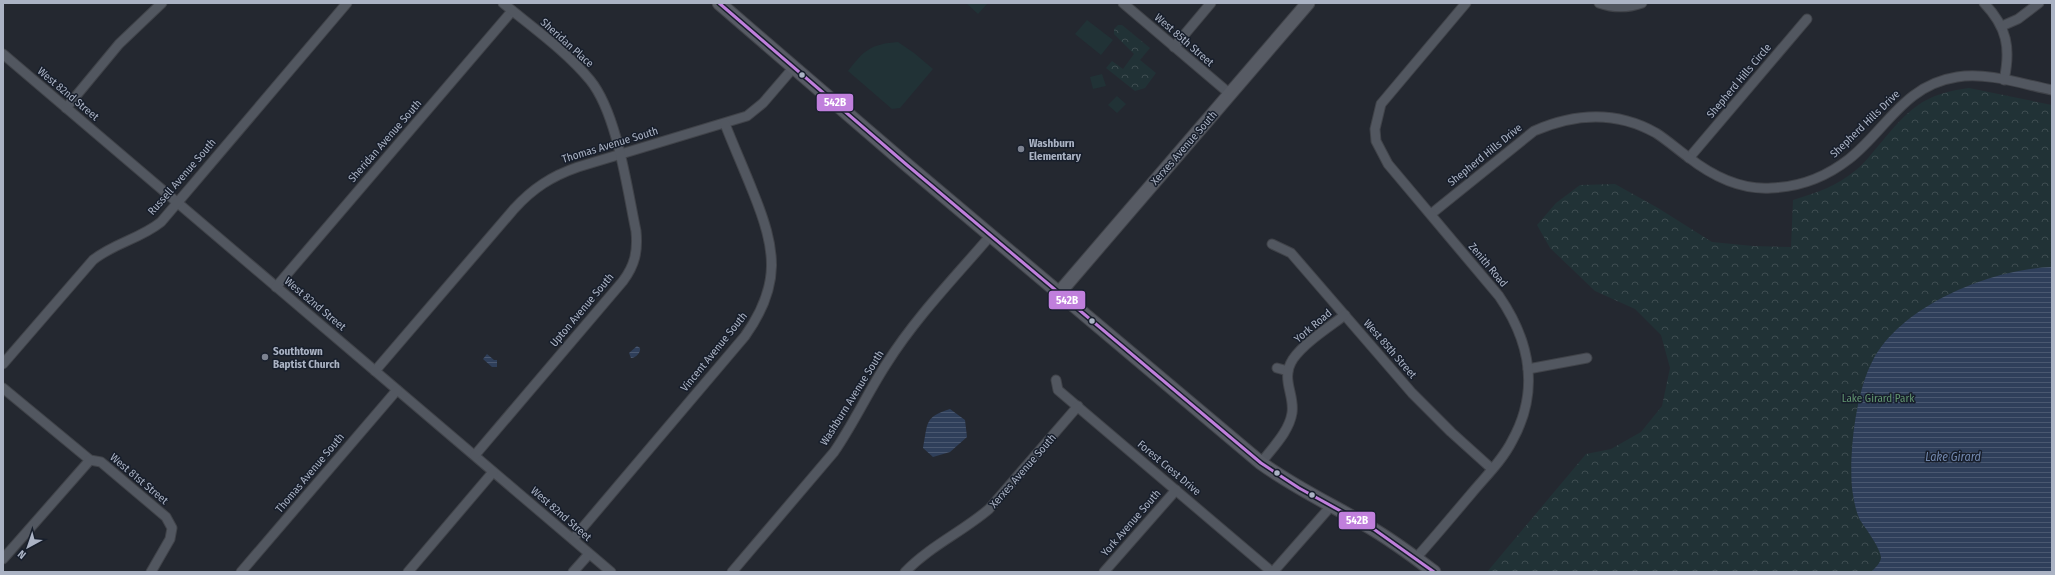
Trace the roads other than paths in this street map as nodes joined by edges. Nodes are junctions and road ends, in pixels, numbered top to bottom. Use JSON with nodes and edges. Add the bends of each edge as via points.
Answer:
{"nodes":[{"id":1,"x":162,"y":3,"type":"edge"},
{"id":2,"x":347,"y":3,"type":"edge"},
{"id":3,"x":503,"y":3,"type":"edge"},
{"id":4,"x":719,"y":3,"type":"edge"},
{"id":5,"x":1123,"y":3,"type":"edge"},
{"id":6,"x":1211,"y":3,"type":"edge"},
{"id":7,"x":1308,"y":3,"type":"edge"},
{"id":8,"x":1466,"y":3,"type":"edge"},
{"id":9,"x":1599,"y":3,"type":"edge"},
{"id":10,"x":1642,"y":3,"type":"edge"},
{"id":11,"x":1984,"y":3,"type":"edge"},
{"id":12,"x":2039,"y":3,"type":"edge"},
{"id":13,"x":512,"y":11,"type":"junction"},
{"id":14,"x":1807,"y":19,"type":"dead end"},
{"id":15,"x":2002,"y":26,"type":"junction"},
{"id":16,"x":1174,"y":47,"type":"junction"},
{"id":17,"x":3,"y":54,"type":"edge"},
{"id":18,"x":794,"y":67,"type":"junction"},
{"id":19,"x":2004,"y":80,"type":"junction"},
{"id":20,"x":2052,"y":90,"type":"edge"},
{"id":21,"x":1230,"y":94,"type":"junction"},
{"id":22,"x":66,"y":108,"type":"junction"},
{"id":23,"x":725,"y":124,"type":"junction"},
{"id":24,"x":619,"y":155,"type":"junction"},
{"id":25,"x":1689,"y":158,"type":"junction"},
{"id":26,"x":177,"y":202,"type":"junction"},
{"id":27,"x":1431,"y":214,"type":"junction"},
{"id":28,"x":991,"y":235,"type":"junction"},
{"id":29,"x":1272,"y":244,"type":"dead end"},
{"id":30,"x":276,"y":287,"type":"junction"},
{"id":31,"x":1059,"y":293,"type":"junction"},
{"id":32,"x":1345,"y":315,"type":"junction"},
{"id":33,"x":1587,"y":358,"type":"dead end"},
{"id":34,"x":3,"y":364,"type":"edge"},
{"id":35,"x":1277,"y":368,"type":"dead end"},
{"id":36,"x":1528,"y":369,"type":"junction"},
{"id":37,"x":375,"y":371,"type":"junction"},
{"id":38,"x":1288,"y":371,"type":"junction"},
{"id":39,"x":1056,"y":380,"type":"dead end"},
{"id":40,"x":3,"y":388,"type":"edge"},
{"id":41,"x":397,"y":390,"type":"junction"},
{"id":42,"x":1078,"y":406,"type":"junction"},
{"id":43,"x":474,"y":456,"type":"junction"},
{"id":44,"x":90,"y":460,"type":"junction"},
{"id":45,"x":1261,"y":463,"type":"junction"},
{"id":46,"x":1492,"y":469,"type":"junction"},
{"id":47,"x":493,"y":472,"type":"junction"},
{"id":48,"x":1176,"y":490,"type":"junction"},
{"id":49,"x":1330,"y":506,"type":"junction"},
{"id":50,"x":573,"y":539,"type":"junction"},
{"id":51,"x":589,"y":554,"type":"junction"},
{"id":52,"x":1416,"y":558,"type":"junction"},
{"id":53,"x":3,"y":559,"type":"edge"},
{"id":54,"x":151,"y":572,"type":"edge"},
{"id":55,"x":241,"y":572,"type":"edge"},
{"id":56,"x":408,"y":572,"type":"edge"},
{"id":57,"x":573,"y":572,"type":"edge"},
{"id":58,"x":611,"y":572,"type":"edge"},
{"id":59,"x":732,"y":572,"type":"edge"},
{"id":60,"x":905,"y":572,"type":"edge"},
{"id":61,"x":1104,"y":572,"type":"edge"},
{"id":62,"x":1272,"y":572,"type":"edge"},
{"id":63,"x":1434,"y":572,"type":"edge"}],
"edges":[{"from":1,"to":22,"type":"street","via":[[119,44]]},
{"from":2,"to":26,"type":"street","name":"Russell Avenue South"},
{"from":3,"to":13,"type":"street","name":"Sheridan Place"},
{"from":4,"to":18,"type":"street"},
{"from":5,"to":16,"type":"street","name":"West 85th Street"},
{"from":6,"to":16,"type":"street"},
{"from":7,"to":21,"type":"street","name":"Xerxes Avenue South"},
{"from":8,"to":27,"type":"street","name":"Zenith Road","via":[[1388,94],[1377,116],[1376,142],[1381,153]]},
{"from":9,"to":10,"type":"street","via":[[1619,7]]},
{"from":11,"to":15,"type":"street"},
{"from":12,"to":15,"type":"street","via":[[2018,19]]},
{"from":13,"to":24,"type":"street","name":"Sheridan Place","via":[[578,66],[591,81],[610,115]]},
{"from":13,"to":30,"type":"street","name":"Sheridan Avenue South"},
{"from":14,"to":25,"type":"street","name":"Shepherd Hills Circle"},
{"from":15,"to":19,"type":"street","via":[[2008,52]]},
{"from":16,"to":21,"type":"street","name":"West 85th Street"},
{"from":17,"to":22,"type":"street","name":"West 82nd Street"},
{"from":18,"to":23,"type":"street","name":"Thomas Avenue South","via":[[756,111]]},
{"from":18,"to":28,"type":"street"},
{"from":19,"to":20,"type":"street","name":"Shepherd Hills Drive"},
{"from":19,"to":25,"type":"street","name":"Shepherd Hills Drive","via":[[1975,76],[1957,77],[1922,88],[1908,98],[1850,158],[1812,181],[1769,188],[1748,186],[1707,171]]},
{"from":21,"to":31,"type":"street","name":"Xerxes Avenue South"},
{"from":22,"to":26,"type":"street","name":"West 82nd Street"},
{"from":23,"to":24,"type":"street","name":"Thomas Avenue South"},
{"from":23,"to":50,"type":"street","name":"Vincent Avenue South","via":[[770,240],[772,261],[765,301],[745,336]]},
{"from":24,"to":37,"type":"street","name":"Thomas Avenue South","via":[[560,173],[528,194]]},
{"from":24,"to":43,"type":"street","name":"Upton Avenue South","via":[[637,238],[636,258],[631,270]]},
{"from":25,"to":27,"type":"street","name":"Shepherd Hills Drive","via":[[1657,134],[1618,118],[1597,116],[1568,119],[1534,131]]},
{"from":26,"to":30,"type":"street","name":"West 82nd Street"},
{"from":26,"to":34,"type":"street","name":"Russell Avenue South","via":[[148,233],[106,249],[93,260]]},
{"from":27,"to":36,"type":"street","name":"Zenith Road","via":[[1511,314],[1521,335]]},
{"from":28,"to":31,"type":"street"},
{"from":28,"to":59,"type":"street","name":"Washburn Avenue South","via":[[901,342],[834,452]]},
{"from":29,"to":32,"type":"street","name":"West 85th Street","via":[[1291,253]]},
{"from":30,"to":37,"type":"street","name":"West 82nd Street"},
{"from":31,"to":45,"type":"street"},
{"from":32,"to":38,"type":"street","name":"York Road","via":[[1300,351]]},
{"from":32,"to":46,"type":"street","name":"West 85th Street","via":[[1412,392]]},
{"from":33,"to":36,"type":"street"},
{"from":35,"to":38,"type":"street"},
{"from":36,"to":46,"type":"street","name":"Zenith Road","via":[[1526,400],[1521,421],[1512,442]]},
{"from":37,"to":41,"type":"street","name":"West 82nd Street"},
{"from":38,"to":45,"type":"street","via":[[1287,382],[1292,408],[1290,422]]},
{"from":39,"to":42,"type":"street","name":"Forest Crest Drive","via":[[1058,390]]},
{"from":40,"to":44,"type":"street","name":"West 81st Street"},
{"from":41,"to":43,"type":"street","name":"West 82nd Street"},
{"from":41,"to":55,"type":"street","name":"Thomas Avenue South"},
{"from":42,"to":48,"type":"street","name":"Forest Crest Drive"},
{"from":42,"to":60,"type":"street","name":"Xerxes Avenue South","via":[[990,509],[931,548]]},
{"from":43,"to":47,"type":"street","name":"West 82nd Street"},
{"from":44,"to":53,"type":"street"},
{"from":44,"to":54,"type":"street","name":"West 81st Street","via":[[101,462],[166,517],[172,528],[170,539]]},
{"from":45,"to":49,"type":"street","via":[[1283,480]]},
{"from":46,"to":52,"type":"street","name":"Zenith Road"},
{"from":47,"to":50,"type":"street","name":"West 82nd Street"},
{"from":47,"to":56,"type":"street"},
{"from":48,"to":61,"type":"street","name":"York Avenue South"},
{"from":48,"to":62,"type":"street","name":"Forest Crest Drive"},
{"from":49,"to":52,"type":"street","via":[[1366,525]]},
{"from":49,"to":62,"type":"street"},
{"from":50,"to":51,"type":"street","name":"West 82nd Street"},
{"from":51,"to":57,"type":"street"},
{"from":51,"to":58,"type":"street","name":"West 82nd Street"},
{"from":52,"to":63,"type":"street"}]}
